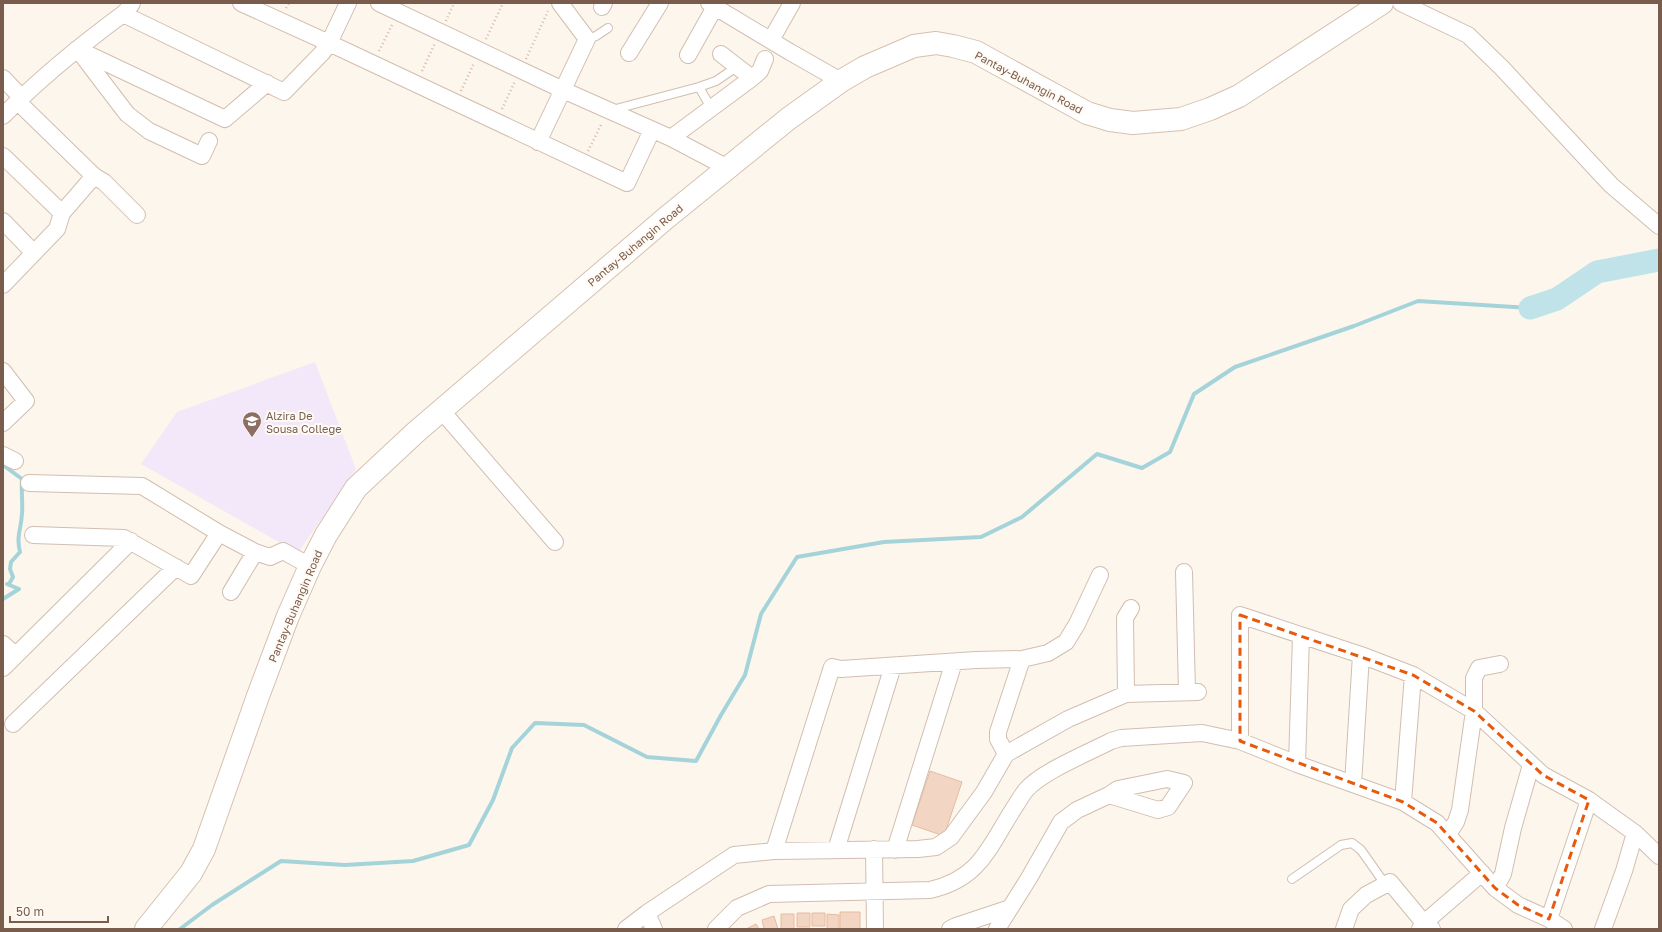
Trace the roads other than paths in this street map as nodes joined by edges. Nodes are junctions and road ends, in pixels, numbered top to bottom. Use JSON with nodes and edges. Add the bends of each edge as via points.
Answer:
{"nodes":[{"id":1,"x":241,"y":3,"type":"edge"},
{"id":2,"x":348,"y":3,"type":"edge"},
{"id":3,"x":379,"y":3,"type":"edge"},
{"id":4,"x":560,"y":3,"type":"edge"},
{"id":5,"x":660,"y":3,"type":"edge"},
{"id":6,"x":792,"y":3,"type":"edge"},
{"id":7,"x":1382,"y":3,"type":"edge"},
{"id":8,"x":1401,"y":3,"type":"edge"},
{"id":9,"x":712,"y":5,"type":"edge"},
{"id":10,"x":127,"y":8,"type":"edge"},
{"id":11,"x":608,"y":28,"type":"dead end"},
{"id":12,"x":587,"y":39,"type":"junction"},
{"id":13,"x":771,"y":40,"type":"junction"},
{"id":14,"x":329,"y":43,"type":"junction"},
{"id":15,"x":77,"y":49,"type":"junction"},
{"id":16,"x":629,"y":53,"type":"dead end"},
{"id":17,"x":721,"y":54,"type":"dead end"},
{"id":18,"x":688,"y":55,"type":"dead end"},
{"id":19,"x":765,"y":59,"type":"dead end"},
{"id":20,"x":738,"y":66,"type":"junction"},
{"id":21,"x":3,"y":78,"type":"edge"},
{"id":22,"x":752,"y":78,"type":"junction"},
{"id":23,"x":841,"y":82,"type":"junction"},
{"id":24,"x":267,"y":83,"type":"junction"},
{"id":25,"x":699,"y":87,"type":"junction"},
{"id":26,"x":563,"y":90,"type":"junction"},
{"id":27,"x":19,"y":99,"type":"junction"},
{"id":28,"x":711,"y":108,"type":"junction"},
{"id":29,"x":610,"y":110,"type":"junction"},
{"id":30,"x":3,"y":116,"type":"edge"},
{"id":31,"x":652,"y":130,"type":"junction"},
{"id":32,"x":672,"y":138,"type":"junction"},
{"id":33,"x":209,"y":141,"type":"dead end"},
{"id":34,"x":538,"y":142,"type":"junction"},
{"id":35,"x":3,"y":156,"type":"edge"},
{"id":36,"x":728,"y":168,"type":"junction"},
{"id":37,"x":94,"y":176,"type":"junction"},
{"id":38,"x":62,"y":213,"type":"junction"},
{"id":39,"x":137,"y":215,"type":"dead end"},
{"id":40,"x":3,"y":221,"type":"edge"},
{"id":41,"x":1659,"y":226,"type":"edge"},
{"id":42,"x":34,"y":253,"type":"junction"},
{"id":43,"x":3,"y":285,"type":"edge"},
{"id":44,"x":3,"y":371,"type":"edge"},
{"id":45,"x":441,"y":410,"type":"junction"},
{"id":46,"x":3,"y":423,"type":"edge"},
{"id":47,"x":29,"y":482,"type":"dead end"},
{"id":48,"x":219,"y":533,"type":"junction"},
{"id":49,"x":33,"y":535,"type":"dead end"},
{"id":50,"x":131,"y":541,"type":"junction"},
{"id":51,"x":555,"y":542,"type":"dead end"},
{"id":52,"x":255,"y":552,"type":"junction"},
{"id":53,"x":310,"y":566,"type":"junction"},
{"id":54,"x":176,"y":567,"type":"junction"},
{"id":55,"x":1184,"y":572,"type":"dead end"},
{"id":56,"x":1100,"y":575,"type":"dead end"},
{"id":57,"x":231,"y":592,"type":"dead end"},
{"id":58,"x":1131,"y":608,"type":"dead end"},
{"id":59,"x":1301,"y":636,"type":"junction"},
{"id":60,"x":3,"y":644,"type":"edge"},
{"id":61,"x":15,"y":655,"type":"junction"},
{"id":62,"x":1361,"y":655,"type":"junction"},
{"id":63,"x":1022,"y":659,"type":"junction"},
{"id":64,"x":954,"y":662,"type":"junction"},
{"id":65,"x":1500,"y":664,"type":"dead end"},
{"id":66,"x":893,"y":666,"type":"junction"},
{"id":67,"x":3,"y":668,"type":"edge"},
{"id":68,"x":1413,"y":675,"type":"junction"},
{"id":69,"x":1126,"y":694,"type":"junction"},
{"id":70,"x":1474,"y":711,"type":"junction"},
{"id":71,"x":13,"y":724,"type":"dead end"},
{"id":72,"x":1240,"y":741,"type":"junction"},
{"id":73,"x":1006,"y":754,"type":"junction"},
{"id":74,"x":1297,"y":764,"type":"junction"},
{"id":75,"x":1531,"y":765,"type":"junction"},
{"id":76,"x":1353,"y":784,"type":"junction"},
{"id":77,"x":1109,"y":795,"type":"dead end"},
{"id":78,"x":1589,"y":800,"type":"junction"},
{"id":79,"x":1403,"y":802,"type":"junction"},
{"id":80,"x":1635,"y":833,"type":"junction"},
{"id":81,"x":1448,"y":834,"type":"junction"},
{"id":82,"x":874,"y":849,"type":"junction"},
{"id":83,"x":836,"y":850,"type":"junction"},
{"id":84,"x":895,"y":850,"type":"junction"},
{"id":85,"x":774,"y":851,"type":"junction"},
{"id":86,"x":1659,"y":856,"type":"edge"},
{"id":87,"x":1482,"y":873,"type":"junction"},
{"id":88,"x":1292,"y":879,"type":"dead end"},
{"id":89,"x":1385,"y":884,"type":"junction"},
{"id":90,"x":1495,"y":888,"type":"junction"},
{"id":91,"x":874,"y":892,"type":"junction"},
{"id":92,"x":1010,"y":908,"type":"junction"},
{"id":93,"x":647,"y":913,"type":"junction"},
{"id":94,"x":1549,"y":919,"type":"junction"},
{"id":95,"x":1425,"y":927,"type":"edge"},
{"id":96,"x":146,"y":929,"type":"edge"},
{"id":97,"x":626,"y":929,"type":"edge"},
{"id":98,"x":654,"y":929,"type":"edge"},
{"id":99,"x":716,"y":929,"type":"edge"},
{"id":100,"x":875,"y":929,"type":"edge"},
{"id":101,"x":950,"y":929,"type":"edge"},
{"id":102,"x":997,"y":929,"type":"edge"},
{"id":103,"x":1344,"y":929,"type":"edge"},
{"id":104,"x":1564,"y":929,"type":"edge"},
{"id":105,"x":1603,"y":929,"type":"edge"}],
"edges":[{"from":1,"to":14,"type":"street"},
{"from":2,"to":14,"type":"street"},
{"from":3,"to":26,"type":"street"},
{"from":4,"to":12,"type":"street"},
{"from":5,"to":16,"type":"street"},
{"from":6,"to":13,"type":"street"},
{"from":7,"to":23,"type":"street","name":"Pantay-Buhangin Road","via":[[1239,96],[1181,119],[1133,123],[1087,113],[976,52],[936,43],[914,46],[865,67]]},
{"from":8,"to":41,"type":"street","via":[[1468,35],[1611,185]]},
{"from":9,"to":13,"type":"street"},
{"from":9,"to":18,"type":"street"},
{"from":10,"to":15,"type":"street"},
{"from":10,"to":24,"type":"street"},
{"from":11,"to":12,"type":"lane"},
{"from":12,"to":26,"type":"street"},
{"from":13,"to":23,"type":"street"},
{"from":14,"to":24,"type":"street","via":[[284,92]]},
{"from":14,"to":34,"type":"street"},
{"from":15,"to":24,"type":"street","via":[[225,119]]},
{"from":15,"to":27,"type":"street"},
{"from":15,"to":33,"type":"street","via":[[127,114],[148,132],[202,156]]},
{"from":17,"to":20,"type":"street"},
{"from":19,"to":22,"type":"street","via":[[760,71]]},
{"from":20,"to":22,"type":"street"},
{"from":20,"to":25,"type":"lane","via":[[716,81]]},
{"from":21,"to":27,"type":"street"},
{"from":22,"to":28,"type":"street"},
{"from":23,"to":36,"type":"street","name":"Pantay-Buhangin Road","via":[[788,119]]},
{"from":25,"to":28,"type":"lane"},
{"from":25,"to":29,"type":"lane"},
{"from":26,"to":29,"type":"street"},
{"from":26,"to":34,"type":"street"},
{"from":27,"to":30,"type":"street"},
{"from":27,"to":37,"type":"street"},
{"from":28,"to":32,"type":"street"},
{"from":29,"to":31,"type":"street"},
{"from":31,"to":32,"type":"street"},
{"from":31,"to":34,"type":"street","via":[[627,183]]},
{"from":32,"to":36,"type":"street"},
{"from":35,"to":38,"type":"street"},
{"from":36,"to":45,"type":"street","name":"Pantay-Buhangin Road"},
{"from":37,"to":38,"type":"street"},
{"from":37,"to":39,"type":"street","via":[[104,182]]},
{"from":38,"to":42,"type":"street","via":[[57,229]]},
{"from":40,"to":42,"type":"street"},
{"from":42,"to":43,"type":"street"},
{"from":44,"to":46,"type":"street","via":[[26,400]]},
{"from":45,"to":51,"type":"street"},
{"from":45,"to":53,"type":"street","name":"Pantay-Buhangin Road","via":[[356,488]]},
{"from":47,"to":48,"type":"street","via":[[142,486]]},
{"from":48,"to":52,"type":"street"},
{"from":48,"to":54,"type":"street","via":[[191,576]]},
{"from":49,"to":50,"type":"street","via":[[124,538]]},
{"from":50,"to":54,"type":"street"},
{"from":50,"to":61,"type":"street"},
{"from":52,"to":53,"type":"street","via":[[270,557],[283,551]]},
{"from":52,"to":57,"type":"street"},
{"from":53,"to":96,"type":"street","name":"Pantay-Buhangin Road","via":[[288,616],[204,848],[191,873]]},
{"from":54,"to":71,"type":"street"},
{"from":55,"to":69,"type":"street","via":[[1193,692]]},
{"from":56,"to":63,"type":"street","via":[[1066,642],[1048,653]]},
{"from":58,"to":69,"type":"street","via":[[1126,618]]},
{"from":59,"to":62,"type":"street"},
{"from":59,"to":72,"type":"street","via":[[1240,615]]},
{"from":59,"to":74,"type":"street"},
{"from":60,"to":61,"type":"street"},
{"from":61,"to":67,"type":"street"},
{"from":62,"to":68,"type":"street"},
{"from":62,"to":76,"type":"street"},
{"from":63,"to":64,"type":"street"},
{"from":63,"to":73,"type":"street","via":[[998,732],[998,739]]},
{"from":64,"to":66,"type":"street"},
{"from":64,"to":84,"type":"street"},
{"from":65,"to":70,"type":"street","via":[[1479,668],[1474,678]]},
{"from":66,"to":83,"type":"street"},
{"from":66,"to":85,"type":"street","via":[[841,669],[832,667]]},
{"from":68,"to":70,"type":"street"},
{"from":68,"to":79,"type":"street"},
{"from":69,"to":73,"type":"street","via":[[1068,719]]},
{"from":70,"to":75,"type":"street"},
{"from":70,"to":81,"type":"street","via":[[1460,810]]},
{"from":72,"to":74,"type":"street"},
{"from":72,"to":91,"type":"street","via":[[1202,733],[1121,738],[1110,741],[1039,778],[1026,790],[987,855],[963,878],[930,890]]},
{"from":73,"to":84,"type":"street","via":[[984,792],[951,837],[936,847]]},
{"from":74,"to":76,"type":"street"},
{"from":75,"to":78,"type":"street","via":[[1543,775]]},
{"from":75,"to":90,"type":"street","via":[[1503,874]]},
{"from":76,"to":79,"type":"street"},
{"from":77,"to":92,"type":"street","via":[[1077,810],[1061,822]]},
{"from":78,"to":80,"type":"street"},
{"from":78,"to":94,"type":"street"},
{"from":79,"to":81,"type":"street","via":[[1437,823]]},
{"from":80,"to":86,"type":"street"},
{"from":80,"to":105,"type":"street"},
{"from":81,"to":87,"type":"street"},
{"from":82,"to":83,"type":"street"},
{"from":82,"to":84,"type":"street"},
{"from":82,"to":91,"type":"street"},
{"from":83,"to":85,"type":"street"},
{"from":85,"to":93,"type":"street","via":[[734,855]]},
{"from":87,"to":90,"type":"street"},
{"from":87,"to":95,"type":"street"},
{"from":88,"to":89,"type":"lane","via":[[1341,845],[1352,843],[1361,850]]},
{"from":89,"to":95,"type":"street","via":[[1390,882]]},
{"from":89,"to":103,"type":"street","via":[[1366,895],[1351,909]]},
{"from":90,"to":94,"type":"street","via":[[1518,905]]},
{"from":91,"to":99,"type":"street","via":[[769,894],[737,908]]},
{"from":91,"to":100,"type":"street"},
{"from":92,"to":101,"type":"street"},
{"from":92,"to":102,"type":"street"},
{"from":93,"to":97,"type":"street"},
{"from":93,"to":98,"type":"street"},
{"from":94,"to":104,"type":"street"}]}
